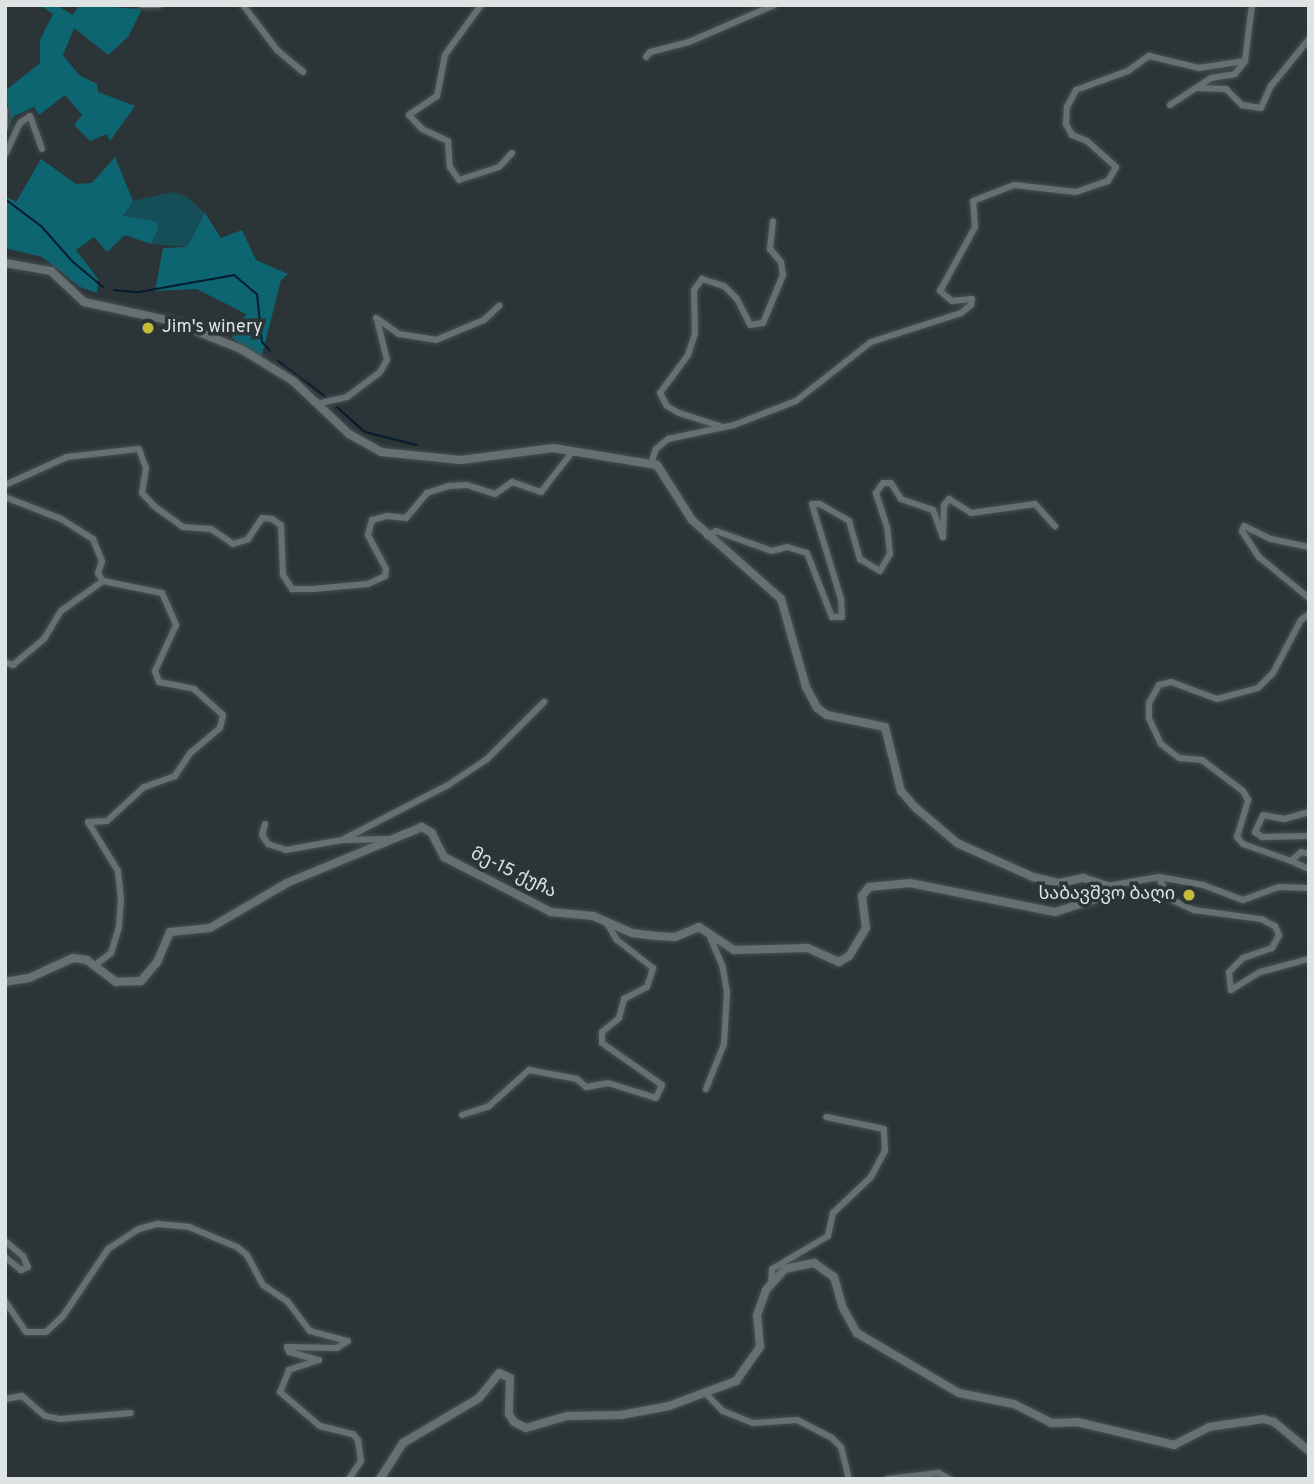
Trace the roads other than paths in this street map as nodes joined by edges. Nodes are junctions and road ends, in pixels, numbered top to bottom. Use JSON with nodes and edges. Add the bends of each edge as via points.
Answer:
{"nodes":[{"id":1,"x":141,"y":5,"type":"edge"},
{"id":2,"x":159,"y":5,"type":"edge"},
{"id":3,"x":243,"y":5,"type":"edge"},
{"id":4,"x":481,"y":5,"type":"edge"},
{"id":5,"x":774,"y":5,"type":"edge"},
{"id":6,"x":1252,"y":5,"type":"edge"},
{"id":7,"x":1309,"y":39,"type":"edge"},
{"id":8,"x":646,"y":57,"type":"dead end"},
{"id":9,"x":1245,"y":61,"type":"junction"},
{"id":10,"x":303,"y":72,"type":"dead end"},
{"id":11,"x":1198,"y":88,"type":"junction"},
{"id":12,"x":1170,"y":105,"type":"dead end"},
{"id":13,"x":5,"y":110,"type":"edge"},
{"id":14,"x":5,"y":127,"type":"edge"},
{"id":15,"x":42,"y":149,"type":"dead end"},
{"id":16,"x":512,"y":153,"type":"dead end"},
{"id":17,"x":5,"y":155,"type":"edge"},
{"id":18,"x":773,"y":221,"type":"dead end"},
{"id":19,"x":5,"y":263,"type":"edge"},
{"id":20,"x":499,"y":306,"type":"dead end"},
{"id":21,"x":321,"y":403,"type":"junction"},
{"id":22,"x":725,"y":427,"type":"junction"},
{"id":23,"x":573,"y":451,"type":"junction"},
{"id":24,"x":651,"y":464,"type":"junction"},
{"id":25,"x":5,"y":485,"type":"edge"},
{"id":26,"x":5,"y":497,"type":"edge"},
{"id":27,"x":1055,"y":526,"type":"dead end"},
{"id":28,"x":707,"y":536,"type":"junction"},
{"id":29,"x":1309,"y":547,"type":"edge"},
{"id":30,"x":103,"y":581,"type":"junction"},
{"id":31,"x":1309,"y":598,"type":"edge"},
{"id":32,"x":1309,"y":614,"type":"edge"},
{"id":33,"x":5,"y":662,"type":"edge"},
{"id":34,"x":544,"y":702,"type":"dead end"},
{"id":35,"x":1309,"y":812,"type":"edge"},
{"id":36,"x":265,"y":824,"type":"dead end"},
{"id":37,"x":1309,"y":836,"type":"edge"},
{"id":38,"x":394,"y":839,"type":"junction"},
{"id":39,"x":342,"y":840,"type":"junction"},
{"id":40,"x":1309,"y":854,"type":"edge"},
{"id":41,"x":1291,"y":861,"type":"junction"},
{"id":42,"x":1309,"y":869,"type":"edge"},
{"id":43,"x":1159,"y":877,"type":"junction"},
{"id":44,"x":1107,"y":886,"type":"junction"},
{"id":45,"x":1309,"y":888,"type":"edge"},
{"id":46,"x":605,"y":921,"type":"junction"},
{"id":47,"x":707,"y":930,"type":"junction"},
{"id":48,"x":1309,"y":958,"type":"edge"},
{"id":49,"x":95,"y":965,"type":"junction"},
{"id":50,"x":5,"y":982,"type":"edge"},
{"id":51,"x":706,"y":1089,"type":"dead end"},
{"id":52,"x":462,"y":1115,"type":"dead end"},
{"id":53,"x":826,"y":1116,"type":"dead end"},
{"id":54,"x":5,"y":1241,"type":"edge"},
{"id":55,"x":5,"y":1257,"type":"edge"},
{"id":56,"x":771,"y":1283,"type":"junction"},
{"id":57,"x":5,"y":1301,"type":"edge"},
{"id":58,"x":707,"y":1395,"type":"junction"},
{"id":59,"x":5,"y":1399,"type":"edge"},
{"id":60,"x":131,"y":1413,"type":"dead end"},
{"id":61,"x":1309,"y":1451,"type":"edge"},
{"id":62,"x":349,"y":1479,"type":"edge"},
{"id":63,"x":380,"y":1479,"type":"edge"},
{"id":64,"x":849,"y":1479,"type":"edge"},
{"id":65,"x":887,"y":1479,"type":"edge"},
{"id":66,"x":949,"y":1479,"type":"edge"}],
"edges":[{"from":1,"to":2,"type":"street"},
{"from":3,"to":10,"type":"street","via":[[278,50]]},
{"from":4,"to":16,"type":"street","via":[[445,55],[437,96],[409,115],[422,129],[447,141],[450,167],[459,180],[499,167]]},
{"from":5,"to":8,"type":"street"},
{"from":6,"to":9,"type":"street"},
{"from":7,"to":11,"type":"street","via":[[1271,86],[1261,108],[1242,105],[1226,89]]},
{"from":9,"to":11,"type":"street","via":[[1235,74],[1211,78]]},
{"from":9,"to":22,"type":"street","via":[[1199,68],[1149,56],[1128,71],[1076,90],[1067,107],[1066,124],[1072,135],[1114,162],[1108,181],[1076,192],[1014,185],[973,201],[975,227],[940,291],[952,301],[972,299],[971,305],[961,313],[871,342],[796,401]]},
{"from":11,"to":12,"type":"street"},
{"from":13,"to":14,"type":"street"},
{"from":15,"to":17,"type":"street","via":[[30,117],[20,123]]},
{"from":18,"to":22,"type":"street","via":[[770,249],[781,262],[783,275],[763,324],[750,326],[737,299],[724,286],[702,279],[694,290],[695,333],[688,355],[660,393],[679,413]]},
{"from":19,"to":21,"type":"street","via":[[51,271],[84,302],[172,321],[241,349]]},
{"from":20,"to":21,"type":"street","via":[[484,320],[436,340],[398,334],[376,317],[386,342],[387,360],[380,372],[347,397]]},
{"from":21,"to":23,"type":"street","via":[[349,434],[381,452],[461,460],[545,448]]},
{"from":22,"to":24,"type":"street","via":[[668,439],[656,449]]},
{"from":23,"to":24,"type":"street"},
{"from":23,"to":25,"type":"street","via":[[541,492],[512,482],[495,494],[467,485],[449,486],[427,493],[406,518],[372,520],[368,535],[386,569],[385,576],[368,583],[313,589],[292,589],[283,575],[281,525],[272,519],[262,518],[248,539],[233,544],[211,529],[183,527],[154,506],[142,493],[145,456],[139,449],[67,457]]},
{"from":24,"to":28,"type":"street","via":[[660,467],[684,511]]},
{"from":26,"to":30,"type":"street","via":[[61,519],[93,539],[102,561],[98,573]]},
{"from":27,"to":28,"type":"street","via":[[1035,504],[971,513],[949,499],[944,505],[943,537],[933,510],[901,499],[891,484],[883,483],[876,493],[890,554],[880,571],[860,559],[849,521],[812,504],[841,599],[842,617],[832,617],[807,553],[787,547],[772,551],[716,531]]},
{"from":28,"to":44,"type":"street","via":[[781,599],[806,687],[817,708],[827,715],[885,727],[901,791],[941,831],[1034,877],[1059,883],[1083,878]]},
{"from":29,"to":31,"type":"street","via":[[1271,539],[1244,526],[1242,531],[1259,557]]},
{"from":30,"to":33,"type":"street","via":[[61,611],[53,630],[34,648],[13,665]]},
{"from":30,"to":49,"type":"street","via":[[162,593],[176,625],[155,671],[159,682],[194,689],[223,715],[220,728],[191,752],[174,776],[144,787],[107,821],[88,822],[118,871],[121,898],[111,953]]},
{"from":32,"to":41,"type":"street","via":[[1301,620],[1273,673],[1258,688],[1217,699],[1171,682],[1159,685],[1149,703],[1149,718],[1161,744],[1180,758],[1202,760],[1243,790],[1248,800],[1237,837],[1243,844]]},
{"from":34,"to":39,"type":"street","via":[[487,759],[448,785]]},
{"from":35,"to":37,"type":"street","via":[[1285,819],[1263,816],[1255,832],[1262,837]]},
{"from":36,"to":39,"type":"street","via":[[262,835],[268,844],[286,850]]},
{"from":38,"to":39,"type":"street"},
{"from":38,"to":46,"type":"street","name":"მე-15 ქუჩა","via":[[422,827],[432,833],[444,857],[540,907]]},
{"from":38,"to":49,"type":"street","name":"მე-15 ქუჩა","via":[[287,883],[210,928],[170,932],[157,962],[141,981],[116,982]]},
{"from":40,"to":41,"type":"street","via":[[1301,852]]},
{"from":41,"to":42,"type":"street"},
{"from":43,"to":44,"type":"street"},
{"from":43,"to":45,"type":"street","via":[[1203,885],[1243,900],[1279,887]]},
{"from":43,"to":48,"type":"street","via":[[1168,898],[1194,910],[1261,919],[1275,926],[1279,935],[1272,948],[1243,958],[1229,972],[1230,990],[1260,972]]},
{"from":44,"to":47,"type":"street","via":[[1096,899],[1055,912],[923,885],[878,885],[862,896],[863,935],[839,962],[807,948],[734,950]]},
{"from":46,"to":47,"type":"street","name":"მე-15 ქუჩა","via":[[632,933],[656,936],[675,937],[695,926]]},
{"from":46,"to":52,"type":"street","via":[[617,940],[653,968],[647,987],[624,999],[619,1017],[602,1032],[602,1043],[662,1085],[656,1098],[608,1083],[586,1087],[577,1079],[529,1070],[489,1106]]},
{"from":47,"to":51,"type":"street","via":[[722,965],[727,992],[724,1044]]},
{"from":49,"to":50,"type":"street","name":"მე-15 ქუჩა","via":[[73,958],[29,978]]},
{"from":53,"to":56,"type":"street","via":[[884,1129],[885,1152],[871,1177],[833,1213],[828,1236],[772,1269]]},
{"from":54,"to":55,"type":"street","via":[[23,1256],[28,1267],[21,1270]]},
{"from":56,"to":58,"type":"street","via":[[757,1315],[760,1347],[755,1359],[736,1381]]},
{"from":56,"to":61,"type":"street","via":[[792,1266],[814,1263],[825,1268],[834,1277],[850,1323],[868,1342],[959,1393],[1014,1404],[1052,1423],[1077,1422],[1174,1445],[1209,1427],[1263,1419],[1274,1422]]},
{"from":57,"to":62,"type":"street","via":[[26,1332],[46,1332],[63,1316],[108,1249],[139,1229],[157,1224],[189,1227],[237,1247],[247,1255],[263,1284],[288,1302],[310,1331],[348,1341],[337,1348],[287,1347],[289,1352],[319,1360],[289,1370],[280,1392],[320,1426],[353,1434],[358,1440],[361,1461]]},
{"from":58,"to":63,"type":"street","via":[[639,1412],[567,1416],[526,1428],[509,1414],[510,1378],[503,1372],[479,1398],[403,1443]]},
{"from":58,"to":64,"type":"street","via":[[723,1411],[753,1423],[797,1420],[832,1438],[841,1447]]},
{"from":59,"to":60,"type":"street","via":[[22,1396],[45,1416],[60,1419]]},
{"from":65,"to":66,"type":"street","via":[[939,1473]]}]}
